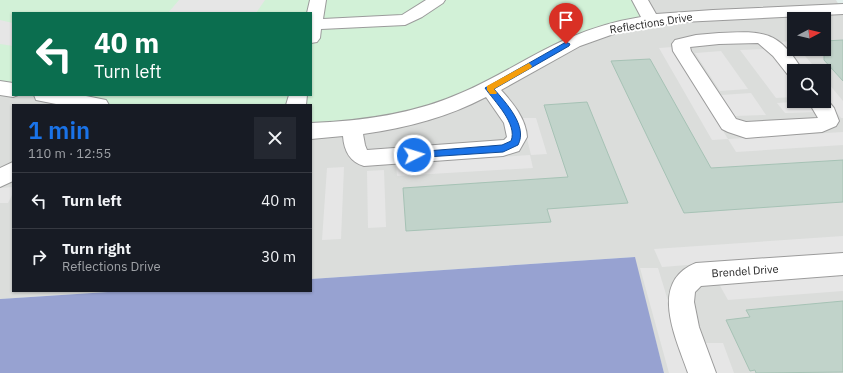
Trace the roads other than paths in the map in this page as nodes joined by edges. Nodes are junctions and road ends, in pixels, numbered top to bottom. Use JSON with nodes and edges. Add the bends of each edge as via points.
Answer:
{"nodes":[{"id":1,"x":318,"y":0,"type":"edge"},
{"id":2,"x":437,"y":0,"type":"edge"},
{"id":3,"x":640,"y":0,"type":"edge"},
{"id":4,"x":768,"y":6,"type":"edge"},
{"id":5,"x":843,"y":8,"type":"edge"},
{"id":6,"x":705,"y":15,"type":"junction"},
{"id":7,"x":652,"y":20,"type":"junction"},
{"id":8,"x":313,"y":32,"type":"edge"},
{"id":9,"x":722,"y":39,"type":"junction"},
{"id":10,"x":788,"y":64,"type":"edge"},
{"id":11,"x":0,"y":88,"type":"edge"},
{"id":12,"x":489,"y":88,"type":"junction"},
{"id":13,"x":12,"y":90,"type":"edge"},
{"id":14,"x":46,"y":96,"type":"edge"},
{"id":15,"x":62,"y":102,"type":"edge"},
{"id":16,"x":87,"y":104,"type":"edge"},
{"id":17,"x":823,"y":108,"type":"edge"},
{"id":18,"x":353,"y":128,"type":"junction"},
{"id":19,"x":312,"y":131,"type":"edge"},
{"id":20,"x":12,"y":172,"type":"edge"},
{"id":21,"x":0,"y":178,"type":"edge"},
{"id":22,"x":843,"y":264,"type":"edge"},
{"id":23,"x":702,"y":373,"type":"edge"}],
"edges":[{"from":1,"to":8,"type":"street"},
{"from":2,"to":8,"type":"street","via":[[405,20]]},
{"from":3,"to":7,"type":"street"},
{"from":4,"to":5,"type":"street","name":"Reflections Drive"},
{"from":4,"to":6,"type":"street","name":"Reflections Drive"},
{"from":6,"to":7,"type":"street","name":"Reflections Drive"},
{"from":6,"to":9,"type":"street"},
{"from":7,"to":12,"type":"street","name":"Reflections Drive","via":[[607,29],[566,44]]},
{"from":9,"to":10,"type":"street","via":[[766,39]]},
{"from":9,"to":17,"type":"street","via":[[684,42],[681,47],[729,124],[746,130],[822,125],[829,121]]},
{"from":11,"to":13,"type":"street"},
{"from":12,"to":18,"type":"street","name":"Reflections Drive","via":[[433,112]]},
{"from":12,"to":18,"type":"street","via":[[503,104],[516,130],[515,143],[510,146],[364,158],[354,148]]},
{"from":14,"to":15,"type":"street"},
{"from":15,"to":16,"type":"street"},
{"from":18,"to":19,"type":"street","name":"Reflections Drive"},
{"from":20,"to":21,"type":"street"},
{"from":22,"to":23,"type":"street","name":"Brendel Drive","via":[[696,275],[685,284],[680,297],[683,317]]}]}
